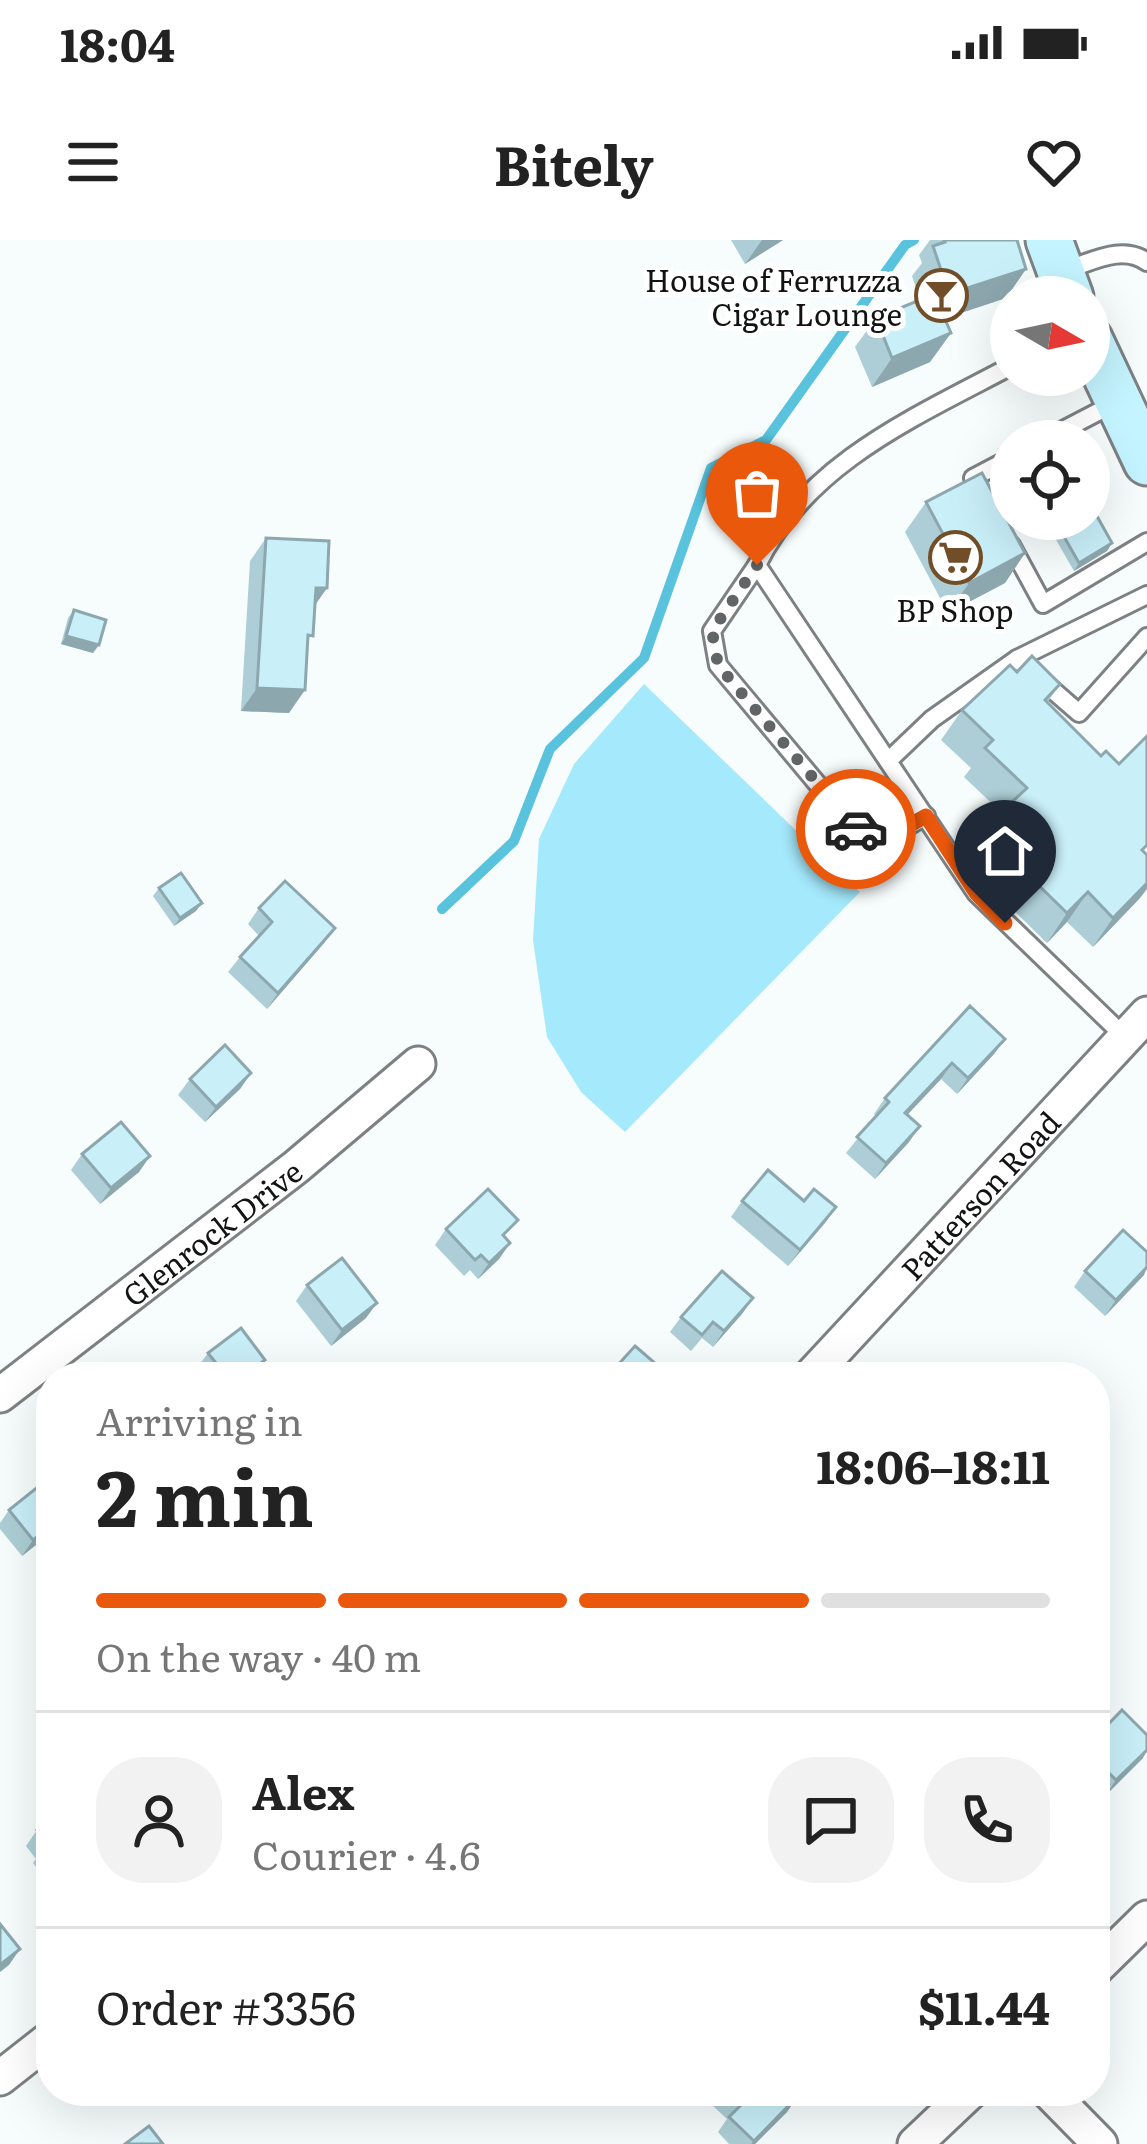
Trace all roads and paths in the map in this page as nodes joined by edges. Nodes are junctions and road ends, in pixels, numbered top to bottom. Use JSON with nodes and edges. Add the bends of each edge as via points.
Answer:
{"nodes":[{"id":1,"x":1147,"y":262,"type":"edge"},
{"id":2,"x":1059,"y":270,"type":"edge"},
{"id":3,"x":990,"y":377,"type":"edge"},
{"id":4,"x":1110,"y":384,"type":"edge"},
{"id":5,"x":1118,"y":401,"type":"junction"},
{"id":6,"x":1082,"y":420,"type":"edge"},
{"id":7,"x":1147,"y":462,"type":"edge"},
{"id":8,"x":990,"y":469,"type":"edge"},
{"id":9,"x":983,"y":496,"type":"edge"},
{"id":10,"x":1007,"y":540,"type":"edge"},
{"id":11,"x":1147,"y":542,"type":"edge"},
{"id":12,"x":757,"y":565,"type":"junction"},
{"id":13,"x":1147,"y":595,"type":"edge"},
{"id":14,"x":1147,"y":638,"type":"edge"},
{"id":15,"x":1017,"y":659,"type":"junction"},
{"id":16,"x":887,"y":760,"type":"junction"},
{"id":17,"x":926,"y":816,"type":"junction"},
{"id":18,"x":1136,"y":1025,"type":"edge"},
{"id":19,"x":418,"y":1064,"type":"dead end"},
{"id":20,"x":43,"y":1362,"type":"edge"},
{"id":21,"x":825,"y":1362,"type":"edge"},
{"id":22,"x":36,"y":1367,"type":"edge"},
{"id":23,"x":0,"y":1395,"type":"edge"},
{"id":24,"x":1147,"y":1918,"type":"edge"},
{"id":25,"x":1110,"y":1955,"type":"edge"},
{"id":26,"x":36,"y":2050,"type":"edge"},
{"id":27,"x":0,"y":2078,"type":"edge"},
{"id":28,"x":955,"y":2106,"type":"edge"},
{"id":29,"x":1063,"y":2106,"type":"edge"},
{"id":30,"x":915,"y":2144,"type":"edge"},
{"id":31,"x":1100,"y":2144,"type":"edge"}],
"edges":[{"from":1,"to":2,"type":"lane","via":[[1121,253]]},
{"from":3,"to":12,"type":"lane","via":[[883,434],[800,499]]},
{"from":4,"to":5,"type":"main road"},
{"from":5,"to":6,"type":"lane"},
{"from":5,"to":7,"type":"main road"},
{"from":8,"to":9,"type":"lane","via":[[973,478]]},
{"from":10,"to":11,"type":"lane","via":[[1043,604]]},
{"from":12,"to":16,"type":"lane"},
{"from":12,"to":17,"type":"lane","via":[[712,631],[718,665],[855,829],[885,839]]},
{"from":13,"to":15,"type":"lane"},
{"from":14,"to":15,"type":"lane","via":[[1078,713]]},
{"from":15,"to":16,"type":"lane"},
{"from":16,"to":17,"type":"lane"},
{"from":17,"to":18,"type":"lane","via":[[976,893]]},
{"from":18,"to":21,"type":"street","name":"Patterson Road"},
{"from":19,"to":20,"type":"street","name":"Glenrock Drive"},
{"from":22,"to":23,"type":"street","name":"Glenrock Drive"},
{"from":24,"to":25,"type":"street"},
{"from":26,"to":27,"type":"street"},
{"from":28,"to":30,"type":"street"},
{"from":29,"to":31,"type":"street"}]}
